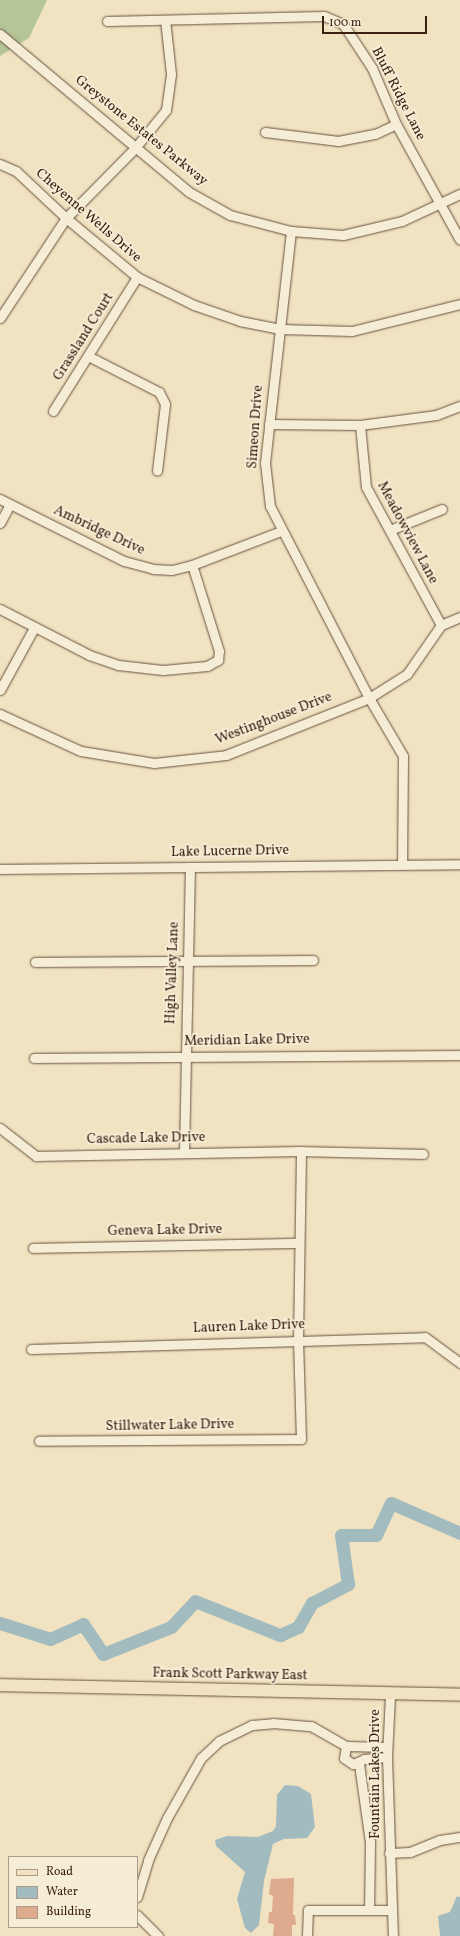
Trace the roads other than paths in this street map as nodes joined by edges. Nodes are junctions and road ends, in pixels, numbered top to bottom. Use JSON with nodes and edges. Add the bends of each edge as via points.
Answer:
{"nodes":[{"id":1,"x":165,"y":20,"type":"junction"},
{"id":2,"x":107,"y":21,"type":"dead end"},
{"id":3,"x":0,"y":34,"type":"edge"},
{"id":4,"x":396,"y":124,"type":"junction"},
{"id":5,"x":265,"y":132,"type":"dead end"},
{"id":6,"x":135,"y":148,"type":"junction"},
{"id":7,"x":0,"y":164,"type":"edge"},
{"id":8,"x":460,"y":194,"type":"edge"},
{"id":9,"x":441,"y":205,"type":"junction"},
{"id":10,"x":66,"y":218,"type":"junction"},
{"id":11,"x":291,"y":231,"type":"junction"},
{"id":12,"x":460,"y":240,"type":"edge"},
{"id":13,"x":137,"y":277,"type":"junction"},
{"id":14,"x":460,"y":304,"type":"edge"},
{"id":15,"x":0,"y":318,"type":"edge"},
{"id":16,"x":280,"y":329,"type":"junction"},
{"id":17,"x":88,"y":356,"type":"junction"},
{"id":18,"x":460,"y":406,"type":"edge"},
{"id":19,"x":53,"y":411,"type":"dead end"},
{"id":20,"x":269,"y":424,"type":"junction"},
{"id":21,"x":360,"y":425,"type":"junction"},
{"id":22,"x":157,"y":471,"type":"dead end"},
{"id":23,"x":0,"y":499,"type":"edge"},
{"id":24,"x":10,"y":504,"type":"junction"},
{"id":25,"x":442,"y":509,"type":"dead end"},
{"id":26,"x":0,"y":523,"type":"edge"},
{"id":27,"x":390,"y":530,"type":"junction"},
{"id":28,"x":281,"y":531,"type":"junction"},
{"id":29,"x":192,"y":565,"type":"junction"},
{"id":30,"x":0,"y":609,"type":"edge"},
{"id":31,"x":460,"y":617,"type":"edge"},
{"id":32,"x":440,"y":626,"type":"junction"},
{"id":33,"x":34,"y":628,"type":"junction"},
{"id":34,"x":0,"y":690,"type":"edge"},
{"id":35,"x":369,"y":698,"type":"junction"},
{"id":36,"x":0,"y":714,"type":"edge"},
{"id":37,"x":402,"y":864,"type":"junction"},
{"id":38,"x":460,"y":864,"type":"edge"},
{"id":39,"x":190,"y":867,"type":"junction"},
{"id":40,"x":0,"y":869,"type":"edge"},
{"id":41,"x":313,"y":960,"type":"dead end"},
{"id":42,"x":188,"y":961,"type":"junction"},
{"id":43,"x":35,"y":962,"type":"dead end"},
{"id":44,"x":460,"y":1055,"type":"edge"},
{"id":45,"x":184,"y":1057,"type":"junction"},
{"id":46,"x":34,"y":1058,"type":"dead end"},
{"id":47,"x":0,"y":1128,"type":"edge"},
{"id":48,"x":301,"y":1150,"type":"junction"},
{"id":49,"x":184,"y":1152,"type":"junction"},
{"id":50,"x":424,"y":1154,"type":"dead end"},
{"id":51,"x":298,"y":1243,"type":"junction"},
{"id":52,"x":33,"y":1248,"type":"dead end"},
{"id":53,"x":298,"y":1339,"type":"junction"},
{"id":54,"x":30,"y":1349,"type":"dead end"},
{"id":55,"x":460,"y":1363,"type":"edge"},
{"id":56,"x":39,"y":1441,"type":"dead end"},
{"id":57,"x":0,"y":1685,"type":"edge"},
{"id":58,"x":460,"y":1695,"type":"edge"},
{"id":59,"x":390,"y":1696,"type":"junction"},
{"id":60,"x":346,"y":1746,"type":"junction"},
{"id":61,"x":387,"y":1747,"type":"junction"},
{"id":62,"x":387,"y":1757,"type":"junction"},
{"id":63,"x":359,"y":1764,"type":"junction"},
{"id":64,"x":460,"y":1837,"type":"edge"},
{"id":65,"x":389,"y":1853,"type":"junction"},
{"id":66,"x":138,"y":1894,"type":"edge"},
{"id":67,"x":369,"y":1910,"type":"junction"},
{"id":68,"x":391,"y":1910,"type":"junction"},
{"id":69,"x":138,"y":1915,"type":"edge"},
{"id":70,"x":158,"y":1936,"type":"edge"},
{"id":71,"x":307,"y":1936,"type":"edge"},
{"id":72,"x":393,"y":1936,"type":"edge"}],
"edges":[{"from":1,"to":2,"type":"street","name":"Bluff Ridge Lane"},
{"from":1,"to":4,"type":"street","name":"Bluff Ridge Lane","via":[[324,16],[343,24],[372,68]]},
{"from":1,"to":6,"type":"street","via":[[171,74],[166,110]]},
{"from":3,"to":6,"type":"street","name":"Greystone Estates Parkway"},
{"from":4,"to":5,"type":"street","via":[[375,134],[338,141]]},
{"from":4,"to":9,"type":"street","name":"Bluff Ridge Lane"},
{"from":6,"to":10,"type":"street"},
{"from":6,"to":11,"type":"street","name":"Greystone Estates Parkway","via":[[189,192],[230,214]]},
{"from":7,"to":10,"type":"street","name":"Cheyenne Wells Drive","via":[[16,170]]},
{"from":8,"to":9,"type":"street","name":"Greystone Estates Parkway"},
{"from":9,"to":11,"type":"street","name":"Greystone Estates Parkway","via":[[402,221],[343,234]]},
{"from":9,"to":12,"type":"street","name":"Bluff Ridge Lane"},
{"from":10,"to":13,"type":"street","name":"Cheyenne Wells Drive"},
{"from":10,"to":15,"type":"street"},
{"from":11,"to":16,"type":"street","name":"Simeon Drive"},
{"from":13,"to":16,"type":"street","name":"Cheyenne Wells Drive","via":[[194,305],[240,321]]},
{"from":13,"to":17,"type":"street","name":"Grassland Court"},
{"from":14,"to":16,"type":"street","name":"Cheyenne Wells Drive","via":[[352,332]]},
{"from":16,"to":20,"type":"street","name":"Simeon Drive"},
{"from":17,"to":19,"type":"street","name":"Grassland Court"},
{"from":17,"to":22,"type":"street","via":[[159,392],[165,404]]},
{"from":18,"to":21,"type":"street","via":[[436,414]]},
{"from":20,"to":21,"type":"street"},
{"from":20,"to":28,"type":"street","name":"Simeon Drive","via":[[265,463],[270,506]]},
{"from":21,"to":27,"type":"street","name":"Meadowview Lane","via":[[366,487]]},
{"from":23,"to":24,"type":"street","name":"Ambridge Drive"},
{"from":24,"to":26,"type":"street"},
{"from":24,"to":29,"type":"street","name":"Ambridge Drive","via":[[134,565],[168,570]]},
{"from":25,"to":27,"type":"street"},
{"from":27,"to":32,"type":"street","name":"Meadowview Lane"},
{"from":28,"to":29,"type":"street","name":"Ambridge Drive"},
{"from":28,"to":35,"type":"street","name":"Simeon Drive"},
{"from":29,"to":33,"type":"street","via":[[219,651],[218,660],[207,666],[164,670],[118,665],[89,655]]},
{"from":30,"to":33,"type":"street"},
{"from":31,"to":32,"type":"street"},
{"from":32,"to":35,"type":"street","name":"Westinghouse Drive","via":[[407,674]]},
{"from":33,"to":34,"type":"street"},
{"from":35,"to":36,"type":"street","name":"Westinghouse Drive","via":[[226,756],[154,763],[81,751]]},
{"from":35,"to":37,"type":"street","name":"Simeon Drive","via":[[403,756]]},
{"from":37,"to":38,"type":"street","name":"Lake Lucerne Drive"},
{"from":37,"to":39,"type":"street","name":"Lake Lucerne Drive"},
{"from":39,"to":40,"type":"street","name":"Lake Lucerne Drive"},
{"from":39,"to":42,"type":"street","name":"High Valley Lane"},
{"from":41,"to":42,"type":"street"},
{"from":42,"to":43,"type":"street"},
{"from":42,"to":45,"type":"street","name":"High Valley Lane"},
{"from":44,"to":45,"type":"street","name":"Meridian Lake Drive","via":[[345,1053]]},
{"from":45,"to":46,"type":"street","name":"Meridian Lake Drive"},
{"from":45,"to":49,"type":"street","name":"High Valley Lane"},
{"from":47,"to":49,"type":"street","name":"Cascade Lake Drive","via":[[36,1156]]},
{"from":48,"to":49,"type":"street","name":"Cascade Lake Drive"},
{"from":48,"to":50,"type":"street","name":"Cascade Lake Drive"},
{"from":48,"to":51,"type":"street"},
{"from":51,"to":52,"type":"street","name":"Geneva Lake Drive"},
{"from":51,"to":53,"type":"street"},
{"from":53,"to":54,"type":"street","name":"Lauren Lake Drive"},
{"from":53,"to":55,"type":"street","name":"Lauren Lake Drive","via":[[425,1338]]},
{"from":53,"to":56,"type":"street","name":"Stillwater Lake Drive","via":[[301,1439]]},
{"from":57,"to":59,"type":"main road","name":"Frank Scott Parkway East","via":[[235,1689]]},
{"from":58,"to":59,"type":"main road","name":"Frank Scott Parkway East"},
{"from":59,"to":61,"type":"street","name":"Fountain Lakes Drive"},
{"from":60,"to":61,"type":"street"},
{"from":60,"to":63,"type":"street","via":[[344,1758]]},
{"from":60,"to":66,"type":"street","via":[[311,1726],[273,1723],[252,1725],[218,1741],[201,1758],[167,1818],[148,1860]]},
{"from":61,"to":62,"type":"street","name":"Fountain Lakes Drive"},
{"from":62,"to":63,"type":"street","via":[[364,1759]]},
{"from":62,"to":65,"type":"street","name":"Fountain Lakes Drive"},
{"from":63,"to":67,"type":"street","via":[[370,1842]]},
{"from":64,"to":65,"type":"street","name":"Fountain Lakes Drive","via":[[440,1840],[410,1852]]},
{"from":65,"to":68,"type":"street","name":"Fountain Lakes Drive"},
{"from":67,"to":68,"type":"street"},
{"from":67,"to":71,"type":"street","via":[[308,1910]]},
{"from":68,"to":72,"type":"street","name":"Fountain Lakes Drive"},
{"from":69,"to":70,"type":"street"}]}
